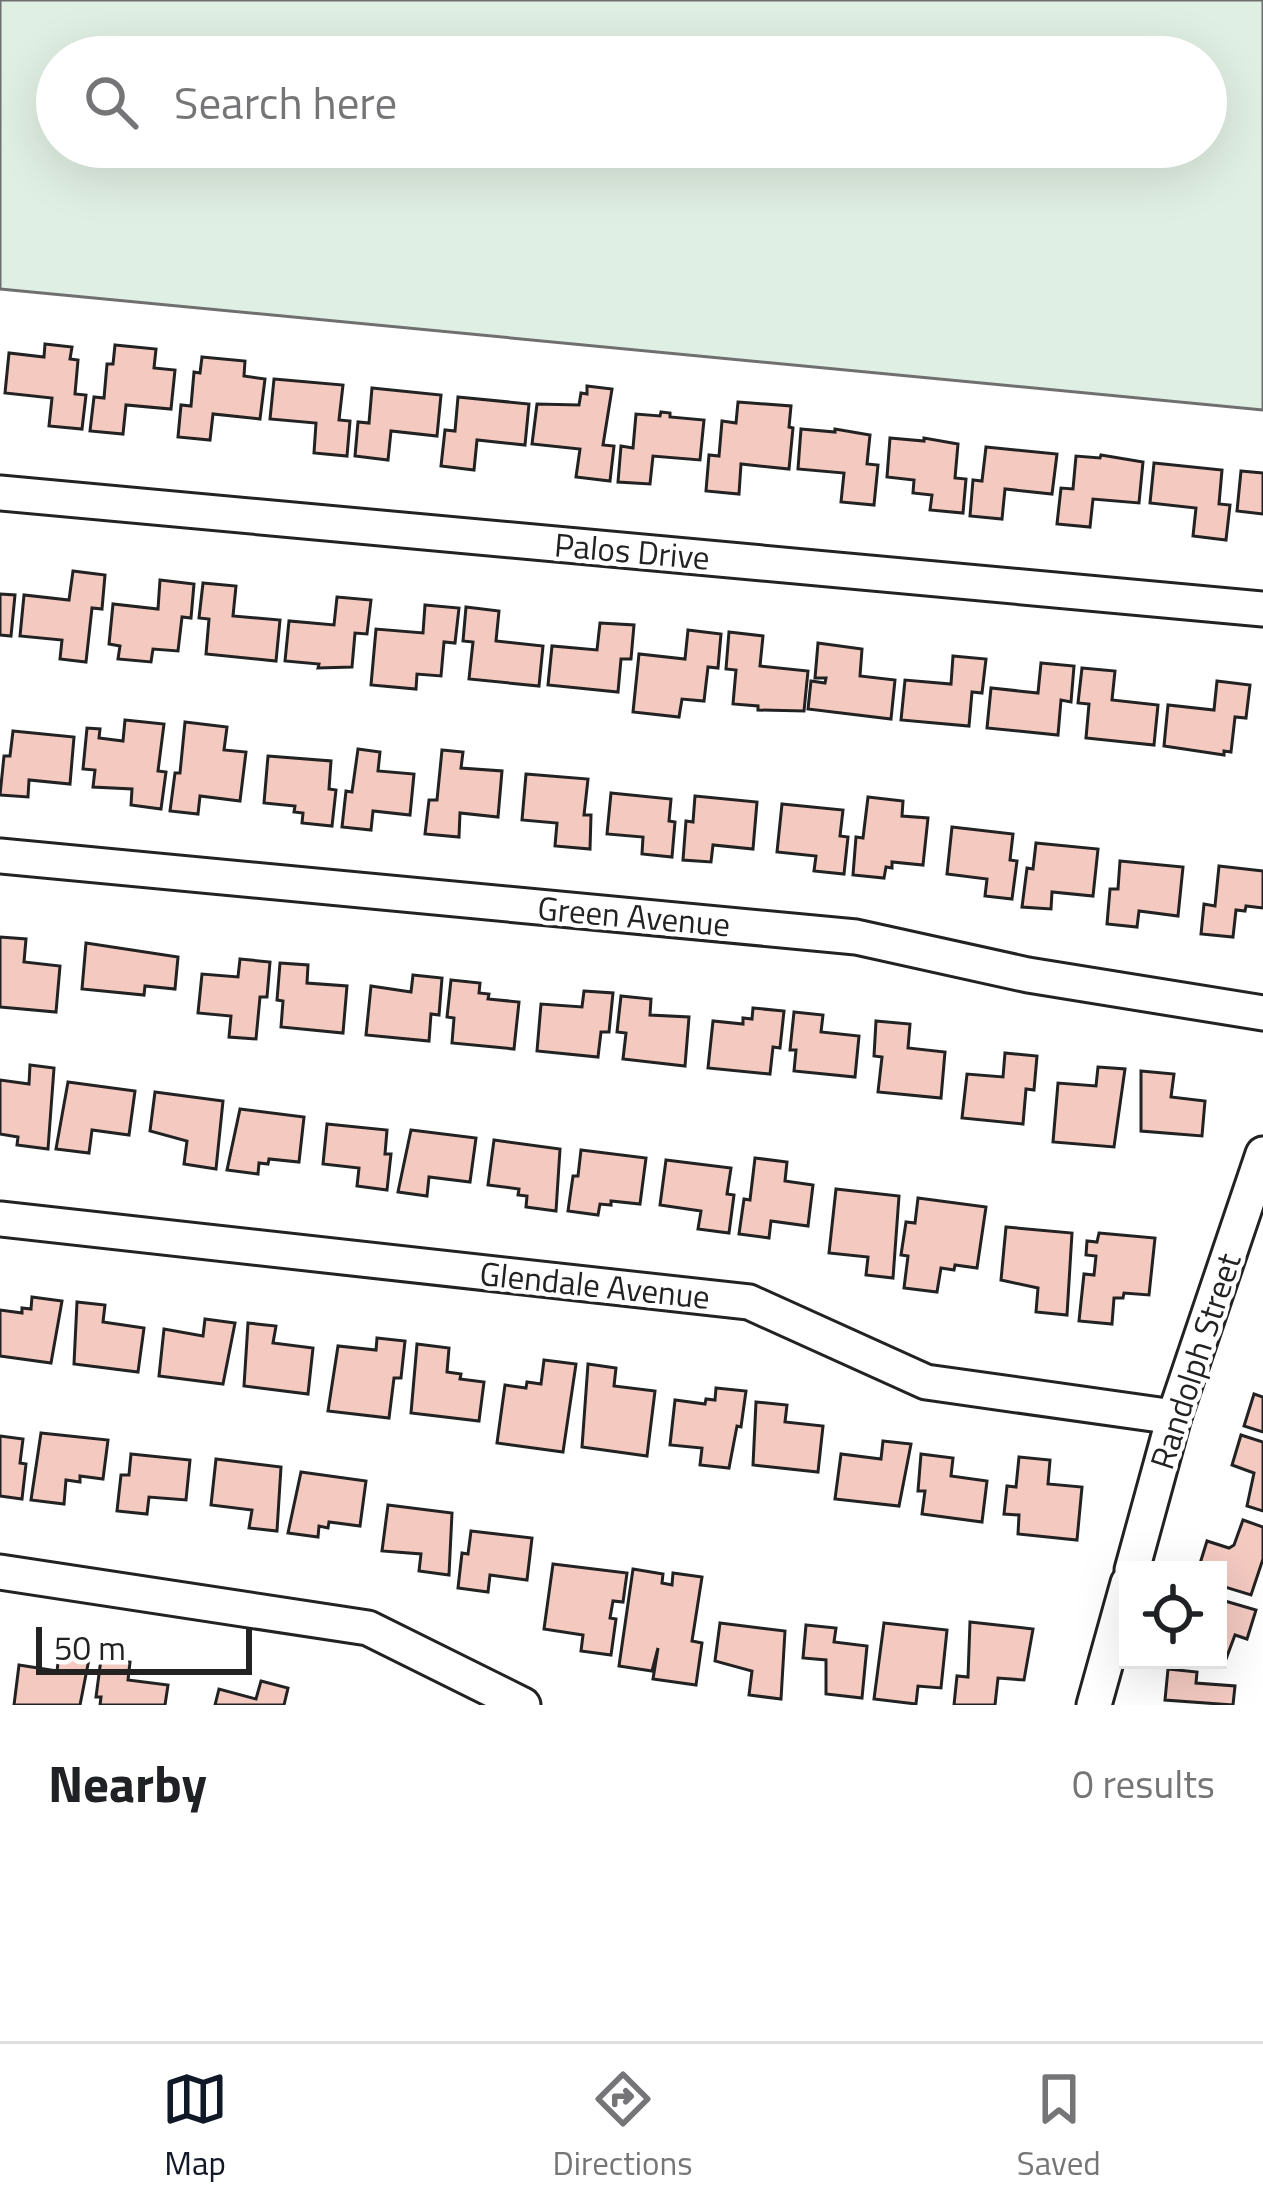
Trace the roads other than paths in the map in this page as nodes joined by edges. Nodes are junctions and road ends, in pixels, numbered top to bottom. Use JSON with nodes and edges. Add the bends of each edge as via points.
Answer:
{"nodes":[{"id":1,"x":0,"y":493,"type":"edge"},
{"id":2,"x":1263,"y":609,"type":"edge"},
{"id":3,"x":0,"y":856,"type":"edge"},
{"id":4,"x":1263,"y":1013,"type":"edge"},
{"id":5,"x":1263,"y":1154,"type":"edge"},
{"id":6,"x":0,"y":1219,"type":"edge"},
{"id":7,"x":1174,"y":1417,"type":"junction"},
{"id":8,"x":1134,"y":1561,"type":"edge"},
{"id":9,"x":0,"y":1572,"type":"edge"},
{"id":10,"x":1119,"y":1615,"type":"edge"},
{"id":11,"x":523,"y":1705,"type":"edge"},
{"id":12,"x":1094,"y":1705,"type":"edge"}],
"edges":[{"from":1,"to":2,"type":"street","name":"Palos Drive"},
{"from":3,"to":4,"type":"street","name":"Green Avenue","via":[[856,937]]},
{"from":5,"to":7,"type":"street","name":"Randolph Street"},
{"from":6,"to":7,"type":"street","name":"Glendale Avenue","via":[[749,1302],[926,1382]]},
{"from":7,"to":8,"type":"street","name":"Randolph Street"},
{"from":9,"to":11,"type":"street","via":[[368,1628]]},
{"from":10,"to":12,"type":"street"}]}
